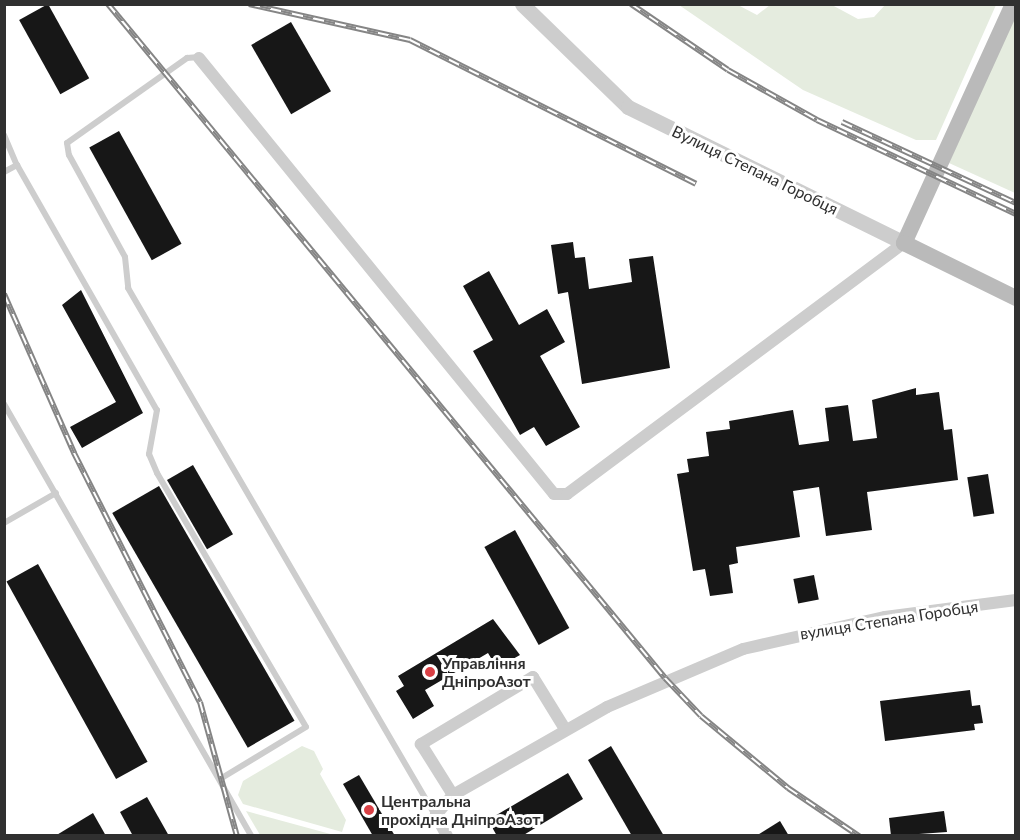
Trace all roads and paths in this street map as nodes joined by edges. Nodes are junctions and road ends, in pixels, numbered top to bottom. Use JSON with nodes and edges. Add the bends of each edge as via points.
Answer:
{"nodes":[{"id":1,"x":522,"y":4,"type":"edge"},
{"id":2,"x":1013,"y":4,"type":"edge"},
{"id":3,"x":199,"y":58,"type":"joint"},
{"id":4,"x":4,"y":135,"type":"edge"},
{"id":5,"x":17,"y":165,"type":"junction"},
{"id":6,"x":4,"y":172,"type":"edge"},
{"id":7,"x":904,"y":243,"type":"junction"},
{"id":8,"x":1016,"y":298,"type":"edge"},
{"id":9,"x":4,"y":404,"type":"edge"},
{"id":10,"x":56,"y":494,"type":"junction"},
{"id":11,"x":4,"y":523,"type":"edge"},
{"id":12,"x":1016,"y":600,"type":"edge"},
{"id":13,"x":565,"y":729,"type":"junction"},
{"id":14,"x":220,"y":779,"type":"junction"},
{"id":15,"x":453,"y":795,"type":"junction"},
{"id":16,"x":436,"y":815,"type":"junction"},
{"id":17,"x":251,"y":836,"type":"edge"},
{"id":18,"x":447,"y":836,"type":"edge"}],
"edges":[{"from":1,"to":7,"type":"street","name":"Вулиця Степана Горобця","via":[[628,107]]},
{"from":2,"to":7,"type":"main road"},
{"from":3,"to":7,"type":"street","via":[[554,494],[567,494]]},
{"from":3,"to":16,"type":"lane","via":[[187,58],[67,143],[69,154],[125,256],[128,288]]},
{"from":4,"to":5,"type":"lane"},
{"from":5,"to":6,"type":"lane"},
{"from":5,"to":14,"type":"lane","via":[[157,410],[149,454],[157,473],[306,727]]},
{"from":7,"to":8,"type":"main road","name":"Вулиця Степана Горобця"},
{"from":9,"to":10,"type":"lane"},
{"from":10,"to":11,"type":"lane"},
{"from":10,"to":14,"type":"lane"},
{"from":12,"to":13,"type":"street","name":"вулиця Степана Горобця","via":[[885,617],[743,649],[666,678]]},
{"from":13,"to":15,"type":"street","name":"вулиця Степана Горобця"},
{"from":13,"to":15,"type":"street","via":[[533,677],[421,744]]},
{"from":14,"to":17,"type":"lane"},
{"from":15,"to":16,"type":"street","name":"вулиця Степана Горобця"},
{"from":16,"to":18,"type":"street"}]}
